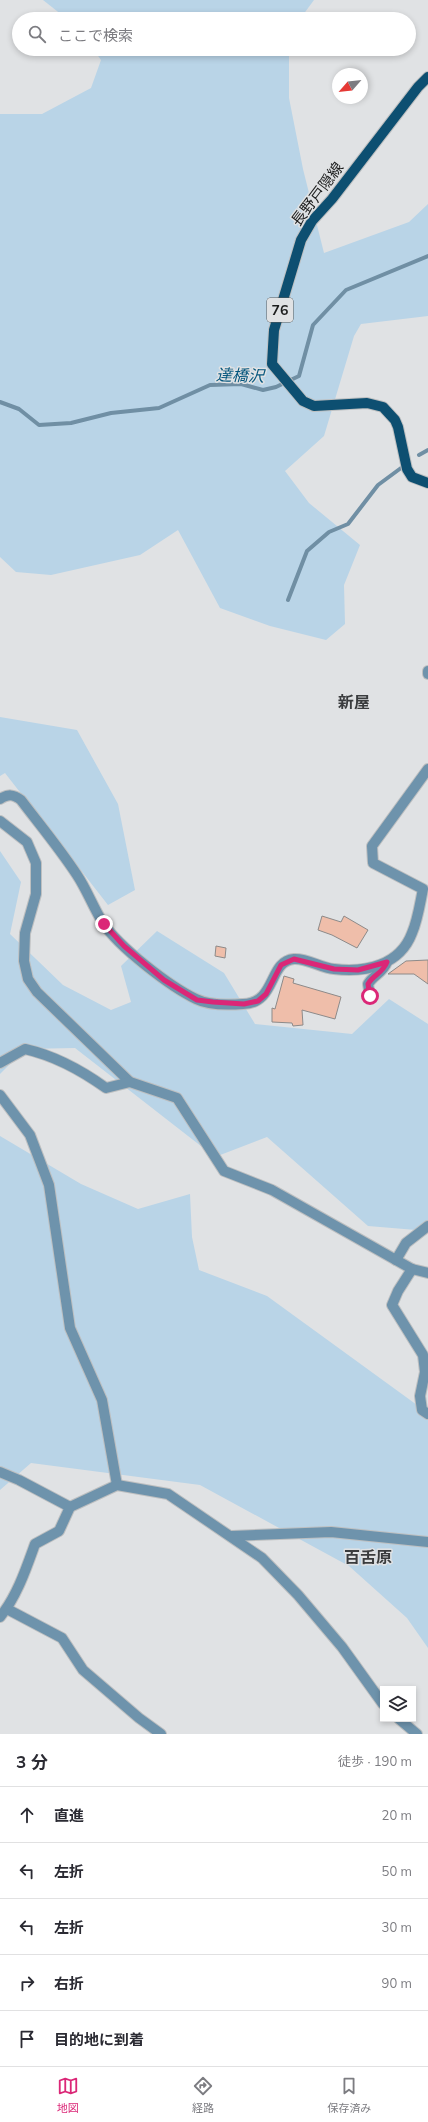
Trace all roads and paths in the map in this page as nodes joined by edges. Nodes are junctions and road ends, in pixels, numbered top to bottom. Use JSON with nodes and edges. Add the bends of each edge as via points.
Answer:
{"nodes":[{"id":1,"x":428,"y":77,"type":"edge"},
{"id":2,"x":428,"y":483,"type":"edge"},
{"id":3,"x":428,"y":769,"type":"edge"},
{"id":4,"x":0,"y":799,"type":"edge"},
{"id":5,"x":0,"y":821,"type":"edge"},
{"id":6,"x":426,"y":890,"type":"edge"},
{"id":7,"x":387,"y":962,"type":"junction"},
{"id":8,"x":370,"y":996,"type":"dead end"},
{"id":9,"x":0,"y":1063,"type":"edge"},
{"id":10,"x":130,"y":1082,"type":"junction"},
{"id":11,"x":0,"y":1095,"type":"edge"},
{"id":12,"x":428,"y":1226,"type":"edge"},
{"id":13,"x":396,"y":1260,"type":"junction"},
{"id":14,"x":412,"y":1269,"type":"junction"},
{"id":15,"x":428,"y":1273,"type":"edge"},
{"id":16,"x":428,"y":1414,"type":"edge"},
{"id":17,"x":0,"y":1472,"type":"edge"},
{"id":18,"x":117,"y":1485,"type":"junction"},
{"id":19,"x":70,"y":1507,"type":"junction"},
{"id":20,"x":232,"y":1536,"type":"junction"},
{"id":21,"x":428,"y":1542,"type":"edge"},
{"id":22,"x":6,"y":1609,"type":"junction"},
{"id":23,"x":0,"y":1617,"type":"edge"},
{"id":24,"x":380,"y":1700,"type":"edge"},
{"id":25,"x":403,"y":1722,"type":"edge"},
{"id":26,"x":161,"y":1734,"type":"edge"},
{"id":27,"x":417,"y":1734,"type":"edge"}],
"edges":[{"from":1,"to":2,"type":"main road","name":"長野戸隠線","number":"76","via":[[312,221],[301,240],[274,330],[272,364],[303,401],[314,406],[367,404],[383,407],[398,427],[407,469],[412,477]]},
{"from":3,"to":6,"type":"street","via":[[372,846],[373,863]]},
{"from":4,"to":7,"type":"street","via":[[9,795],[21,800],[78,876],[104,924],[124,946],[164,980],[197,1000],[244,1004],[258,1001],[266,994],[281,965],[294,959],[334,969],[358,970]]},
{"from":5,"to":10,"type":"street","via":[[27,842],[36,863],[36,894],[25,933],[24,961],[28,979],[37,992]]},
{"from":6,"to":7,"type":"street","via":[[412,933],[399,956]]},
{"from":7,"to":8,"type":"street","via":[[384,971],[370,979]]},
{"from":9,"to":10,"type":"street","via":[[25,1049],[50,1055],[106,1088]]},
{"from":10,"to":13,"type":"street","via":[[177,1098],[224,1171],[272,1190]]},
{"from":11,"to":18,"type":"street","via":[[30,1136],[49,1185],[70,1328],[102,1400]]},
{"from":12,"to":13,"type":"street","via":[[406,1243]]},
{"from":13,"to":14,"type":"street"},
{"from":14,"to":15,"type":"street"},
{"from":14,"to":16,"type":"street","via":[[392,1305],[423,1355],[425,1372],[420,1396],[422,1410]]},
{"from":17,"to":19,"type":"street"},
{"from":18,"to":19,"type":"street"},
{"from":18,"to":20,"type":"street","via":[[168,1494]]},
{"from":19,"to":22,"type":"street","via":[[59,1531],[35,1544]]},
{"from":20,"to":21,"type":"street","via":[[331,1532]]},
{"from":20,"to":24,"type":"street","via":[[262,1558],[298,1595],[342,1647]]},
{"from":22,"to":23,"type":"street"},
{"from":22,"to":26,"type":"street","via":[[62,1638],[83,1670]]},
{"from":25,"to":27,"type":"street"}]}
